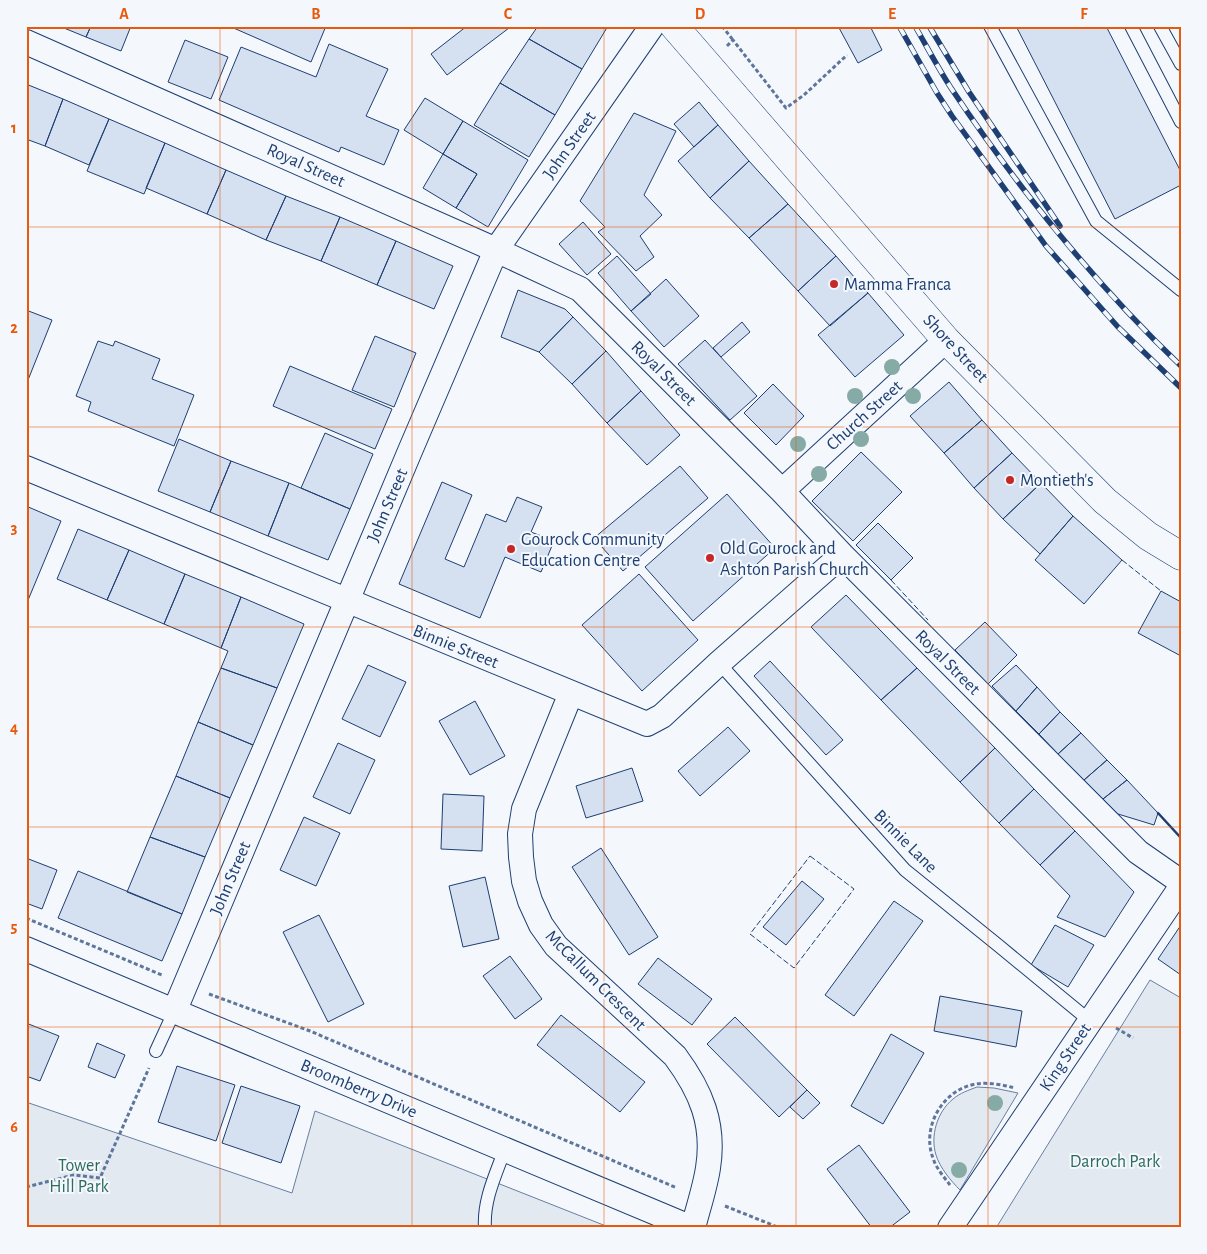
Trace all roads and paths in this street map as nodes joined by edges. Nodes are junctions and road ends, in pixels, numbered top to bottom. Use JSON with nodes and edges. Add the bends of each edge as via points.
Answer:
{"nodes":[{"id":1,"x":652,"y":26,"type":"edge"},
{"id":2,"x":674,"y":26,"type":"edge"},
{"id":3,"x":722,"y":26,"type":"edge"},
{"id":4,"x":990,"y":26,"type":"edge"},
{"id":5,"x":1131,"y":26,"type":"edge"},
{"id":6,"x":1160,"y":26,"type":"edge"},
{"id":7,"x":733,"y":40,"type":"dead end"},
{"id":8,"x":26,"y":42,"type":"edge"},
{"id":9,"x":847,"y":55,"type":"dead end"},
{"id":10,"x":1181,"y":64,"type":"edge"},
{"id":11,"x":804,"y":95,"type":"dead end"},
{"id":12,"x":1181,"y":122,"type":"edge"},
{"id":13,"x":496,"y":250,"type":"junction"},
{"id":14,"x":1181,"y":290,"type":"edge"},
{"id":15,"x":946,"y":340,"type":"junction"},
{"id":16,"x":26,"y":468,"type":"edge"},
{"id":17,"x":782,"y":491,"type":"junction"},
{"id":18,"x":842,"y":555,"type":"junction"},
{"id":19,"x":1181,"y":556,"type":"edge"},
{"id":20,"x":347,"y":601,"type":"junction"},
{"id":21,"x":719,"y":663,"type":"junction"},
{"id":22,"x":571,"y":693,"type":"junction"},
{"id":23,"x":1181,"y":882,"type":"edge"},
{"id":24,"x":1181,"y":887,"type":"edge"},
{"id":25,"x":26,"y":918,"type":"edge"},
{"id":26,"x":26,"y":949,"type":"edge"},
{"id":27,"x":185,"y":985,"type":"junction"},
{"id":28,"x":174,"y":1012,"type":"junction"},
{"id":29,"x":1090,"y":1021,"type":"junction"},
{"id":30,"x":156,"y":1051,"type":"dead end"},
{"id":31,"x":144,"y":1080,"type":"dead end"},
{"id":32,"x":1040,"y":1095,"type":"junction"},
{"id":33,"x":505,"y":1149,"type":"junction"},
{"id":34,"x":26,"y":1187,"type":"edge"},
{"id":35,"x":701,"y":1196,"type":"junction"},
{"id":36,"x":965,"y":1205,"type":"junction"},
{"id":37,"x":485,"y":1228,"type":"edge"},
{"id":38,"x":692,"y":1228,"type":"edge"},
{"id":39,"x":780,"y":1228,"type":"edge"},
{"id":40,"x":950,"y":1228,"type":"edge"}],
"edges":[{"from":1,"to":13,"type":"street","name":"John Street"},
{"from":2,"to":15,"type":"main road","name":"Shore Street"},
{"from":3,"to":7,"type":"path"},
{"from":4,"to":14,"type":"lane","via":[[1096,221]]},
{"from":5,"to":12,"type":"lane"},
{"from":6,"to":10,"type":"lane"},
{"from":8,"to":13,"type":"street","name":"Royal Street"},
{"from":9,"to":11,"type":"path"},
{"from":13,"to":17,"type":"street","name":"Royal Street","via":[[580,289]]},
{"from":13,"to":20,"type":"street","name":"John Street"},
{"from":15,"to":17,"type":"street","name":"Church Street"},
{"from":15,"to":19,"type":"main road","name":"Shore Street","via":[[1105,501],[1148,536]]},
{"from":16,"to":20,"type":"street","name":"Binnie Street"},
{"from":17,"to":18,"type":"street","name":"Royal Street"},
{"from":18,"to":21,"type":"street","name":"Binnie Street"},
{"from":18,"to":23,"type":"street","name":"Royal Street","via":[[1138,852]]},
{"from":20,"to":22,"type":"street","name":"Binnie Street"},
{"from":20,"to":27,"type":"street","name":"John Street"},
{"from":21,"to":22,"type":"street","name":"Binnie Street","via":[[662,716],[647,724]]},
{"from":21,"to":29,"type":"lane","name":"Binnie Lane","via":[[905,870]]},
{"from":22,"to":35,"type":"street","name":"McCallum Crescent","via":[[524,809],[520,834],[524,881],[541,925],[556,946],[675,1056],[690,1077],[702,1099],[708,1121],[710,1148]]},
{"from":24,"to":29,"type":"street","name":"King Street"},
{"from":25,"to":27,"type":"path"},
{"from":26,"to":28,"type":"street","name":"Broomberry Drive"},
{"from":27,"to":28,"type":"street","name":"John Street"},
{"from":27,"to":35,"type":"path","via":[[310,1031]]},
{"from":28,"to":30,"type":"lane"},
{"from":28,"to":33,"type":"street","name":"Broomberry Drive"},
{"from":29,"to":32,"type":"street","name":"King Street"},
{"from":31,"to":34,"type":"path","via":[[100,1178],[74,1175]]},
{"from":32,"to":36,"type":"street","name":"King Street"},
{"from":32,"to":36,"type":"path","via":[[977,1083],[957,1091],[941,1105],[931,1130],[933,1159]]},
{"from":33,"to":37,"type":"lane","via":[[488,1199]]},
{"from":33,"to":38,"type":"street","name":"Broomberry Drive"},
{"from":35,"to":38,"type":"street","name":"McCallum Crescent"},
{"from":35,"to":39,"type":"path"},
{"from":36,"to":40,"type":"street","name":"King Street"}]}
